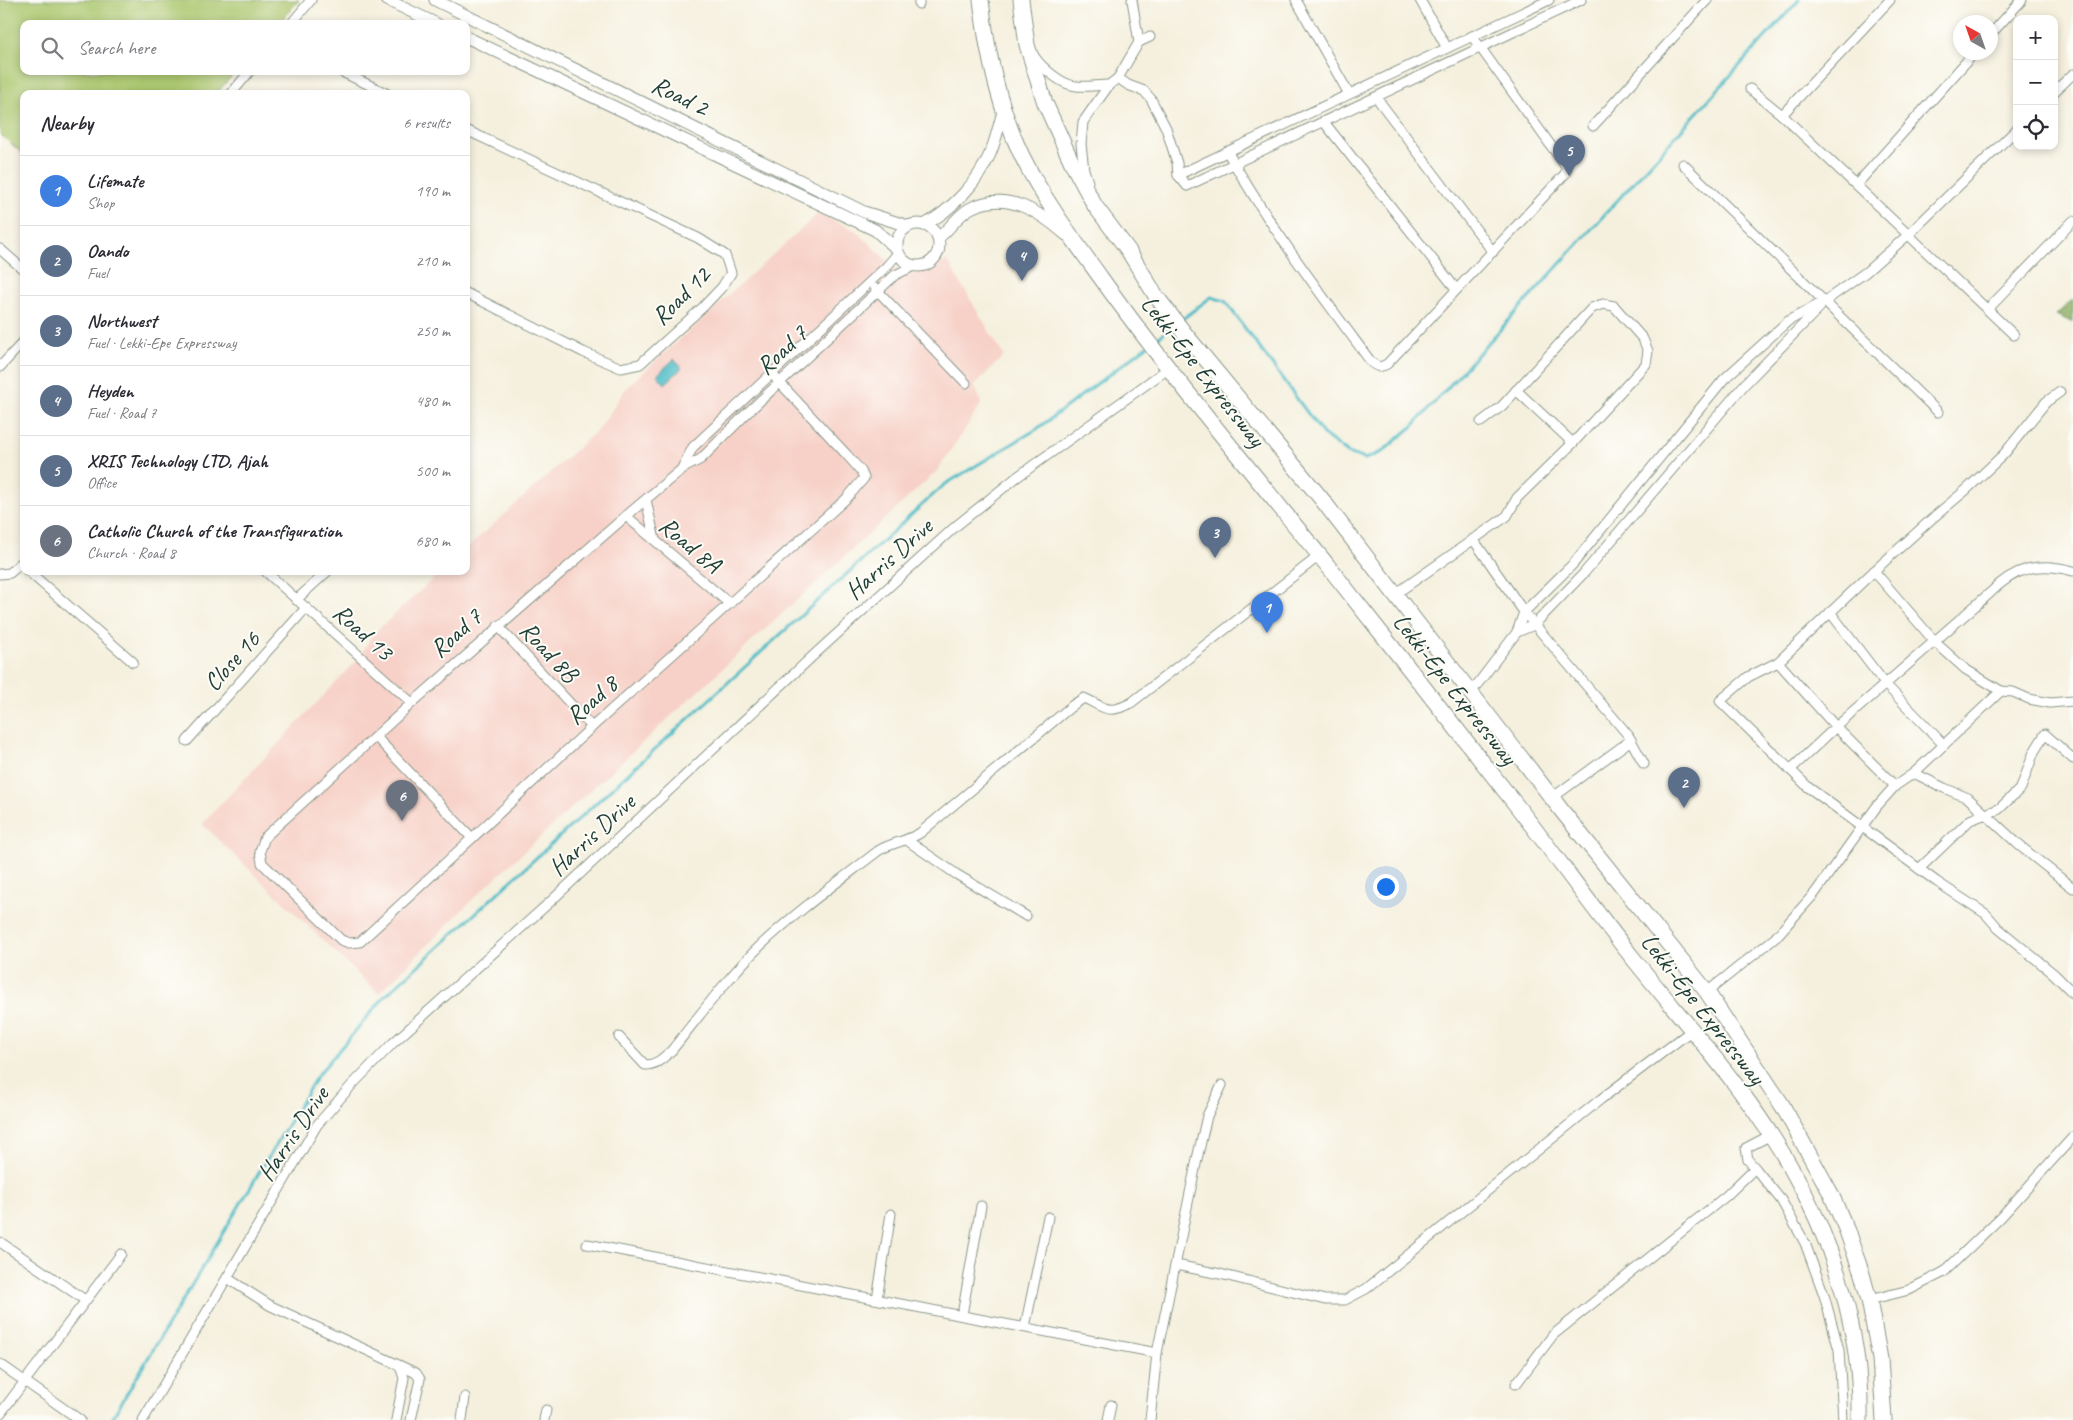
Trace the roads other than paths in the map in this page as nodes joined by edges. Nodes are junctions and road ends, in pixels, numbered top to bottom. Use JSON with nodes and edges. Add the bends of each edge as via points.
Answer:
{"nodes":[{"id":1,"x":311,"y":0,"type":"edge"},
{"id":2,"x":387,"y":0,"type":"edge"},
{"id":3,"x":435,"y":0,"type":"edge"},
{"id":4,"x":981,"y":0,"type":"edge"},
{"id":5,"x":1021,"y":0,"type":"edge"},
{"id":6,"x":1132,"y":0,"type":"edge"},
{"id":7,"x":1296,"y":0,"type":"edge"},
{"id":8,"x":1420,"y":0,"type":"edge"},
{"id":9,"x":1581,"y":0,"type":"edge"},
{"id":10,"x":1707,"y":0,"type":"edge"},
{"id":11,"x":1890,"y":0,"type":"edge"},
{"id":12,"x":2022,"y":0,"type":"edge"},
{"id":13,"x":1545,"y":1,"type":"edge"},
{"id":14,"x":294,"y":20,"type":"edge"},
{"id":15,"x":430,"y":20,"type":"edge"},
{"id":16,"x":1998,"y":26,"type":"edge"},
{"id":17,"x":1472,"y":36,"type":"junction"},
{"id":18,"x":1150,"y":37,"type":"dead end"},
{"id":19,"x":470,"y":39,"type":"edge"},
{"id":20,"x":1140,"y":42,"type":"junction"},
{"id":21,"x":1027,"y":45,"type":"junction"},
{"id":22,"x":1447,"y":48,"type":"junction"},
{"id":23,"x":1480,"y":48,"type":"junction"},
{"id":24,"x":1968,"y":60,"type":"edge"},
{"id":25,"x":2073,"y":74,"type":"edge"},
{"id":26,"x":247,"y":75,"type":"edge"},
{"id":27,"x":348,"y":75,"type":"edge"},
{"id":28,"x":1118,"y":78,"type":"junction"},
{"id":29,"x":1109,"y":85,"type":"junction"},
{"id":30,"x":2058,"y":88,"type":"edge"},
{"id":31,"x":1750,"y":89,"type":"dead end"},
{"id":32,"x":234,"y":90,"type":"edge"},
{"id":33,"x":380,"y":90,"type":"edge"},
{"id":34,"x":1349,"y":94,"type":"junction"},
{"id":35,"x":1376,"y":97,"type":"junction"},
{"id":36,"x":1004,"y":108,"type":"junction"},
{"id":37,"x":1782,"y":115,"type":"junction"},
{"id":38,"x":1324,"y":122,"type":"junction"},
{"id":39,"x":1593,"y":126,"type":"dead end"},
{"id":40,"x":470,"y":132,"type":"edge"},
{"id":41,"x":2013,"y":133,"type":"edge"},
{"id":42,"x":1227,"y":151,"type":"junction"},
{"id":43,"x":1234,"y":164,"type":"junction"},
{"id":44,"x":1683,"y":164,"type":"dead end"},
{"id":45,"x":1178,"y":175,"type":"junction"},
{"id":46,"x":1857,"y":184,"type":"junction"},
{"id":47,"x":1095,"y":206,"type":"junction"},
{"id":48,"x":2073,"y":220,"type":"edge"},
{"id":49,"x":924,"y":225,"type":"junction"},
{"id":50,"x":908,"y":226,"type":"junction"},
{"id":51,"x":1909,"y":234,"type":"junction"},
{"id":52,"x":938,"y":238,"type":"junction"},
{"id":53,"x":1080,"y":248,"type":"junction"},
{"id":54,"x":0,"y":249,"type":"edge"},
{"id":55,"x":898,"y":251,"type":"junction"},
{"id":56,"x":1493,"y":252,"type":"junction"},
{"id":57,"x":20,"y":266,"type":"edge"},
{"id":58,"x":914,"y":266,"type":"junction"},
{"id":59,"x":869,"y":283,"type":"junction"},
{"id":60,"x":1456,"y":289,"type":"junction"},
{"id":61,"x":877,"y":291,"type":"junction"},
{"id":62,"x":470,"y":295,"type":"edge"},
{"id":63,"x":1825,"y":301,"type":"junction"},
{"id":64,"x":1988,"y":309,"type":"junction"},
{"id":65,"x":2014,"y":335,"type":"dead end"},
{"id":66,"x":20,"y":345,"type":"edge"},
{"id":67,"x":0,"y":367,"type":"edge"},
{"id":68,"x":1169,"y":368,"type":"junction"},
{"id":69,"x":772,"y":374,"type":"junction"},
{"id":70,"x":780,"y":383,"type":"junction"},
{"id":71,"x":966,"y":383,"type":"dead end"},
{"id":72,"x":1516,"y":390,"type":"junction"},
{"id":73,"x":2060,"y":392,"type":"dead end"},
{"id":74,"x":738,"y":405,"type":"junction"},
{"id":75,"x":1938,"y":412,"type":"dead end"},
{"id":76,"x":746,"y":414,"type":"junction"},
{"id":77,"x":1481,"y":422,"type":"dead end"},
{"id":78,"x":1573,"y":443,"type":"junction"},
{"id":79,"x":1656,"y":463,"type":"junction"},
{"id":80,"x":682,"y":469,"type":"junction"},
{"id":81,"x":1667,"y":475,"type":"junction"},
{"id":82,"x":646,"y":500,"type":"junction"},
{"id":83,"x":626,"y":516,"type":"junction"},
{"id":84,"x":655,"y":540,"type":"junction"},
{"id":85,"x":1473,"y":540,"type":"junction"},
{"id":86,"x":1319,"y":556,"type":"junction"},
{"id":87,"x":20,"y":566,"type":"edge"},
{"id":88,"x":1874,"y":571,"type":"junction"},
{"id":89,"x":2073,"y":571,"type":"edge"},
{"id":90,"x":0,"y":574,"type":"edge"},
{"id":91,"x":33,"y":575,"type":"edge"},
{"id":92,"x":269,"y":575,"type":"edge"},
{"id":93,"x":324,"y":575,"type":"edge"},
{"id":94,"x":1394,"y":595,"type":"junction"},
{"id":95,"x":296,"y":600,"type":"junction"},
{"id":96,"x":730,"y":604,"type":"junction"},
{"id":97,"x":306,"y":608,"type":"junction"},
{"id":98,"x":1524,"y":612,"type":"junction"},
{"id":99,"x":1830,"y":612,"type":"junction"},
{"id":100,"x":1534,"y":625,"type":"junction"},
{"id":101,"x":498,"y":626,"type":"junction"},
{"id":102,"x":1517,"y":632,"type":"junction"},
{"id":103,"x":1935,"y":642,"type":"junction"},
{"id":104,"x":133,"y":662,"type":"dead end"},
{"id":105,"x":1778,"y":662,"type":"junction"},
{"id":106,"x":1886,"y":685,"type":"junction"},
{"id":107,"x":2001,"y":691,"type":"junction"},
{"id":108,"x":1470,"y":694,"type":"junction"},
{"id":109,"x":2073,"y":701,"type":"edge"},
{"id":110,"x":412,"y":703,"type":"junction"},
{"id":111,"x":592,"y":727,"type":"junction"},
{"id":112,"x":1836,"y":727,"type":"junction"},
{"id":113,"x":376,"y":737,"type":"junction"},
{"id":114,"x":1630,"y":740,"type":"junction"},
{"id":115,"x":188,"y":741,"type":"dead end"},
{"id":116,"x":1944,"y":745,"type":"junction"},
{"id":117,"x":2073,"y":759,"type":"edge"},
{"id":118,"x":1644,"y":764,"type":"dead end"},
{"id":119,"x":1790,"y":770,"type":"junction"},
{"id":120,"x":1914,"y":773,"type":"junction"},
{"id":121,"x":1895,"y":786,"type":"junction"},
{"id":122,"x":1552,"y":798,"type":"junction"},
{"id":123,"x":1987,"y":815,"type":"junction"},
{"id":124,"x":1862,"y":829,"type":"junction"},
{"id":125,"x":265,"y":837,"type":"joint"},
{"id":126,"x":472,"y":838,"type":"junction"},
{"id":127,"x":908,"y":840,"type":"junction"},
{"id":128,"x":1919,"y":869,"type":"junction"},
{"id":129,"x":2073,"y":888,"type":"edge"},
{"id":130,"x":1026,"y":916,"type":"dead end"},
{"id":131,"x":1707,"y":992,"type":"junction"},
{"id":132,"x":2073,"y":993,"type":"edge"},
{"id":133,"x":1692,"y":1031,"type":"junction"},
{"id":134,"x":619,"y":1037,"type":"dead end"},
{"id":135,"x":1222,"y":1085,"type":"dead end"},
{"id":136,"x":1775,"y":1094,"type":"junction"},
{"id":137,"x":1753,"y":1110,"type":"junction"},
{"id":138,"x":1771,"y":1135,"type":"junction"},
{"id":139,"x":2073,"y":1137,"type":"edge"},
{"id":140,"x":1755,"y":1168,"type":"junction"},
{"id":141,"x":981,"y":1206,"type":"dead end"},
{"id":142,"x":891,"y":1214,"type":"dead end"},
{"id":143,"x":1048,"y":1216,"type":"dead end"},
{"id":144,"x":0,"y":1242,"type":"edge"},
{"id":145,"x":587,"y":1244,"type":"dead end"},
{"id":146,"x":121,"y":1254,"type":"dead end"},
{"id":147,"x":1176,"y":1265,"type":"junction"},
{"id":148,"x":226,"y":1278,"type":"junction"},
{"id":149,"x":877,"y":1299,"type":"junction"},
{"id":150,"x":85,"y":1300,"type":"junction"},
{"id":151,"x":1869,"y":1300,"type":"junction"},
{"id":152,"x":962,"y":1315,"type":"junction"},
{"id":153,"x":1025,"y":1327,"type":"junction"},
{"id":154,"x":1157,"y":1352,"type":"junction"},
{"id":155,"x":0,"y":1364,"type":"edge"},
{"id":156,"x":400,"y":1366,"type":"junction"},
{"id":157,"x":24,"y":1381,"type":"junction"},
{"id":158,"x":1516,"y":1384,"type":"dead end"},
{"id":159,"x":465,"y":1397,"type":"dead end"},
{"id":160,"x":1110,"y":1405,"type":"dead end"},
{"id":161,"x":546,"y":1410,"type":"dead end"},
{"id":162,"x":0,"y":1414,"type":"edge"},
{"id":163,"x":397,"y":1417,"type":"edge"},
{"id":164,"x":412,"y":1418,"type":"edge"},
{"id":165,"x":80,"y":1420,"type":"edge"},
{"id":166,"x":143,"y":1420,"type":"edge"},
{"id":167,"x":462,"y":1420,"type":"edge"},
{"id":168,"x":544,"y":1420,"type":"edge"},
{"id":169,"x":1108,"y":1420,"type":"edge"},
{"id":170,"x":1150,"y":1420,"type":"edge"},
{"id":171,"x":1843,"y":1420,"type":"edge"},
{"id":172,"x":1860,"y":1420,"type":"edge"},
{"id":173,"x":1884,"y":1420,"type":"edge"}],
"edges":[{"from":1,"to":14,"type":"street"},
{"from":2,"to":15,"type":"street"},
{"from":3,"to":50,"type":"street","name":"Road 2","via":[[864,212]]},
{"from":4,"to":36,"type":"highway","name":"Lekki-Epe Expressway","via":[[993,72]]},
{"from":5,"to":21,"type":"highway","name":"Lekki-Epe Expressway"},
{"from":6,"to":20,"type":"street"},
{"from":7,"to":34,"type":"street"},
{"from":8,"to":22,"type":"street"},
{"from":9,"to":23,"type":"street"},
{"from":10,"to":39,"type":"street"},
{"from":11,"to":37,"type":"street"},
{"from":12,"to":16,"type":"street"},
{"from":13,"to":17,"type":"street"},
{"from":17,"to":22,"type":"street"},
{"from":17,"to":23,"type":"street"},
{"from":18,"to":20,"type":"street"},
{"from":19,"to":55,"type":"street","name":"Road 2","via":[[875,230]]},
{"from":20,"to":28,"type":"street"},
{"from":21,"to":29,"type":"street","via":[[1039,64],[1074,86]]},
{"from":21,"to":47,"type":"highway","name":"Lekki-Epe Expressway","via":[[1045,103]]},
{"from":22,"to":34,"type":"street"},
{"from":23,"to":35,"type":"street"},
{"from":23,"to":56,"type":"street","via":[[1567,168],[1566,174]]},
{"from":24,"to":46,"type":"street"},
{"from":25,"to":30,"type":"street"},
{"from":26,"to":32,"type":"street"},
{"from":27,"to":33,"type":"street"},
{"from":28,"to":29,"type":"street"},
{"from":28,"to":45,"type":"street","via":[[1144,91],[1151,99],[1166,128]]},
{"from":29,"to":47,"type":"street","via":[[1083,122],[1084,170]]},
{"from":31,"to":37,"type":"street"},
{"from":34,"to":42,"type":"street"},
{"from":35,"to":38,"type":"street"},
{"from":35,"to":56,"type":"street"},
{"from":36,"to":49,"type":"street","via":[[990,155],[967,189]]},
{"from":36,"to":53,"type":"highway","name":"Lekki-Epe Expressway","via":[[1022,157]]},
{"from":37,"to":46,"type":"street"},
{"from":38,"to":43,"type":"street"},
{"from":38,"to":60,"type":"street"},
{"from":40,"to":62,"type":"street","name":"Road 12","via":[[698,238],[725,254],[731,273],[703,307],[640,364],[621,368]]},
{"from":41,"to":51,"type":"street"},
{"from":42,"to":43,"type":"street"},
{"from":42,"to":45,"type":"street"},
{"from":43,"to":45,"type":"street","via":[[1187,186]]},
{"from":43,"to":60,"type":"street","via":[[1292,255],[1376,366],[1387,364]]},
{"from":44,"to":63,"type":"street"},
{"from":46,"to":51,"type":"street"},
{"from":47,"to":94,"type":"highway","name":"Lekki-Epe Expressway","via":[[1185,334],[1320,497]]},
{"from":48,"to":64,"type":"street"},
{"from":49,"to":50,"type":"street"},
{"from":49,"to":52,"type":"street"},
{"from":50,"to":55,"type":"street","via":[[899,236]]},
{"from":51,"to":63,"type":"street","via":[[1866,272]]},
{"from":51,"to":64,"type":"street"},
{"from":52,"to":53,"type":"street","via":[[968,210],[985,203],[1008,202],[1032,209],[1047,218]]},
{"from":52,"to":58,"type":"street","via":[[934,259],[922,266]]},
{"from":53,"to":68,"type":"highway","name":"Lekki-Epe Expressway"},
{"from":54,"to":57,"type":"street"},
{"from":55,"to":58,"type":"street","via":[[904,261]]},
{"from":55,"to":59,"type":"street","name":"Road 7"},
{"from":56,"to":60,"type":"street"},
{"from":58,"to":61,"type":"street","name":"Road 7","via":[[895,275]]},
{"from":59,"to":61,"type":"street"},
{"from":59,"to":69,"type":"street","name":"Road 7"},
{"from":61,"to":70,"type":"street","name":"Road 7"},
{"from":61,"to":71,"type":"street"},
{"from":63,"to":75,"type":"street"},
{"from":63,"to":79,"type":"street","via":[[1788,321],[1724,379]]},
{"from":63,"to":81,"type":"street","via":[[1744,384]]},
{"from":64,"to":65,"type":"street"},
{"from":66,"to":67,"type":"street"},
{"from":68,"to":86,"type":"highway","name":"Lekki-Epe Expressway"},
{"from":68,"to":148,"type":"street","name":"Harris Drive","via":[[1017,477],[956,526],[393,1043],[317,1125]]},
{"from":69,"to":70,"type":"street","name":"Road 8"},
{"from":69,"to":74,"type":"street","name":"Road 7"},
{"from":70,"to":76,"type":"street","name":"Road 7"},
{"from":70,"to":96,"type":"street","name":"Road 8","via":[[864,478],[847,498]]},
{"from":72,"to":77,"type":"street"},
{"from":72,"to":78,"type":"street"},
{"from":72,"to":78,"type":"street","via":[[1592,308],[1603,304],[1614,306],[1643,339],[1648,351],[1646,364]]},
{"from":73,"to":88,"type":"street","via":[[2046,402],[1980,478]]},
{"from":74,"to":76,"type":"street"},
{"from":74,"to":80,"type":"street","name":"Road 7","via":[[693,447]]},
{"from":76,"to":80,"type":"street","name":"Road 7","via":[[701,459]]},
{"from":78,"to":85,"type":"street","via":[[1517,498],[1507,516]]},
{"from":79,"to":81,"type":"street"},
{"from":79,"to":98,"type":"street","via":[[1573,564]]},
{"from":80,"to":82,"type":"street","name":"Road 7"},
{"from":81,"to":100,"type":"street","via":[[1584,573]]},
{"from":82,"to":83,"type":"street","name":"Road 7"},
{"from":82,"to":84,"type":"street"},
{"from":83,"to":84,"type":"street","name":"Road 8A"},
{"from":83,"to":101,"type":"street","name":"Road 7"},
{"from":84,"to":96,"type":"street","name":"Road 8A"},
{"from":85,"to":94,"type":"street"},
{"from":85,"to":98,"type":"street"},
{"from":86,"to":127,"type":"street","via":[[1131,703],[1109,711],[1084,698],[1073,705]]},
{"from":86,"to":133,"type":"highway","name":"Lekki-Epe Expressway"},
{"from":87,"to":90,"type":"street","via":[[10,573]]},
{"from":88,"to":99,"type":"street"},
{"from":88,"to":103,"type":"street"},
{"from":89,"to":103,"type":"street","via":[[2058,567],[2020,570],[2012,574]]},
{"from":91,"to":104,"type":"street"},
{"from":92,"to":95,"type":"street","name":"Road 13"},
{"from":93,"to":95,"type":"street"},
{"from":94,"to":108,"type":"highway","name":"Lekki-Epe Expressway"},
{"from":95,"to":97,"type":"street","name":"Road 13"},
{"from":96,"to":111,"type":"street","name":"Road 8"},
{"from":97,"to":110,"type":"street","name":"Road 13"},
{"from":97,"to":115,"type":"street","name":"Close 16"},
{"from":98,"to":100,"type":"street"},
{"from":98,"to":102,"type":"street"},
{"from":99,"to":105,"type":"street"},
{"from":99,"to":106,"type":"street"},
{"from":100,"to":102,"type":"street"},
{"from":100,"to":114,"type":"street"},
{"from":101,"to":110,"type":"street","name":"Road 7"},
{"from":101,"to":111,"type":"street","name":"Road 8B"},
{"from":102,"to":108,"type":"street"},
{"from":103,"to":106,"type":"street"},
{"from":103,"to":107,"type":"street","via":[[1965,668]]},
{"from":105,"to":112,"type":"street"},
{"from":105,"to":119,"type":"street","via":[[1748,677],[1720,701]]},
{"from":106,"to":112,"type":"street"},
{"from":106,"to":116,"type":"street"},
{"from":107,"to":109,"type":"street","via":[[2050,703]]},
{"from":107,"to":116,"type":"street"},
{"from":108,"to":122,"type":"highway","name":"Lekki-Epe Expressway"},
{"from":110,"to":113,"type":"street","name":"Road 7"},
{"from":111,"to":126,"type":"street","name":"Road 8"},
{"from":112,"to":119,"type":"street"},
{"from":112,"to":121,"type":"street"},
{"from":113,"to":125,"type":"street","name":"Road 7"},
{"from":113,"to":126,"type":"street"},
{"from":114,"to":118,"type":"street"},
{"from":114,"to":122,"type":"street"},
{"from":116,"to":120,"type":"street"},
{"from":117,"to":123,"type":"street","via":[[2044,734],[2021,788],[1999,809]]},
{"from":119,"to":124,"type":"street"},
{"from":120,"to":121,"type":"street"},
{"from":120,"to":123,"type":"street","via":[[1968,798]]},
{"from":121,"to":124,"type":"street"},
{"from":122,"to":131,"type":"highway","name":"Lekki-Epe Expressway"},
{"from":123,"to":128,"type":"street","via":[[1970,820]]},
{"from":123,"to":129,"type":"street"},
{"from":124,"to":128,"type":"street"},
{"from":124,"to":131,"type":"street","via":[[1815,893],[1775,938]]},
{"from":125,"to":126,"type":"street","name":"Road 8","via":[[260,851],[262,863],[341,940],[350,944],[360,942]]},
{"from":127,"to":130,"type":"street","via":[[956,874]]},
{"from":127,"to":134,"type":"street","via":[[887,845],[799,912],[744,963],[659,1062],[645,1065]]},
{"from":128,"to":132,"type":"street","via":[[1986,914]]},
{"from":131,"to":136,"type":"highway","name":"Lekki-Epe Expressway"},
{"from":133,"to":137,"type":"highway","name":"Lekki-Epe Expressway"},
{"from":133,"to":147,"type":"street","via":[[1601,1099],[1366,1289],[1345,1300],[1325,1300]]},
{"from":135,"to":147,"type":"street","via":[[1207,1116]]},
{"from":136,"to":137,"type":"highway"},
{"from":136,"to":151,"type":"highway","name":"Lekki-Epe Expressway","via":[[1830,1192],[1847,1231]]},
{"from":137,"to":138,"type":"highway","name":"Lekki-Epe Expressway"},
{"from":138,"to":140,"type":"street","via":[[1746,1148],[1748,1160]]},
{"from":138,"to":172,"type":"highway","name":"Lekki-Epe Expressway","via":[[1813,1209],[1841,1287],[1853,1334]]},
{"from":139,"to":151,"type":"street","via":[[2001,1217],[1944,1272],[1909,1290]]},
{"from":140,"to":158,"type":"street","via":[[1726,1196],[1553,1335]]},
{"from":140,"to":171,"type":"street","via":[[1780,1200],[1805,1243],[1824,1295],[1839,1350]]},
{"from":141,"to":152,"type":"street"},
{"from":142,"to":149,"type":"street"},
{"from":143,"to":153,"type":"street"},
{"from":144,"to":150,"type":"street"},
{"from":145,"to":149,"type":"street"},
{"from":146,"to":150,"type":"street"},
{"from":147,"to":154,"type":"street"},
{"from":148,"to":156,"type":"street","via":[[271,1306]]},
{"from":148,"to":166,"type":"street","name":"Harris Drive"},
{"from":149,"to":152,"type":"street"},
{"from":150,"to":157,"type":"street"},
{"from":151,"to":173,"type":"highway","name":"Lekki-Epe Expressway","via":[[1880,1359]]},
{"from":152,"to":153,"type":"street"},
{"from":153,"to":154,"type":"street"},
{"from":154,"to":170,"type":"street"},
{"from":155,"to":157,"type":"street"},
{"from":156,"to":163,"type":"street","via":[[404,1378]]},
{"from":156,"to":164,"type":"street","via":[[416,1373],[420,1379]]},
{"from":157,"to":162,"type":"street"},
{"from":157,"to":165,"type":"street"},
{"from":159,"to":167,"type":"street"},
{"from":160,"to":169,"type":"street"},
{"from":161,"to":168,"type":"street"},
{"from":163,"to":164,"type":"street"}]}
